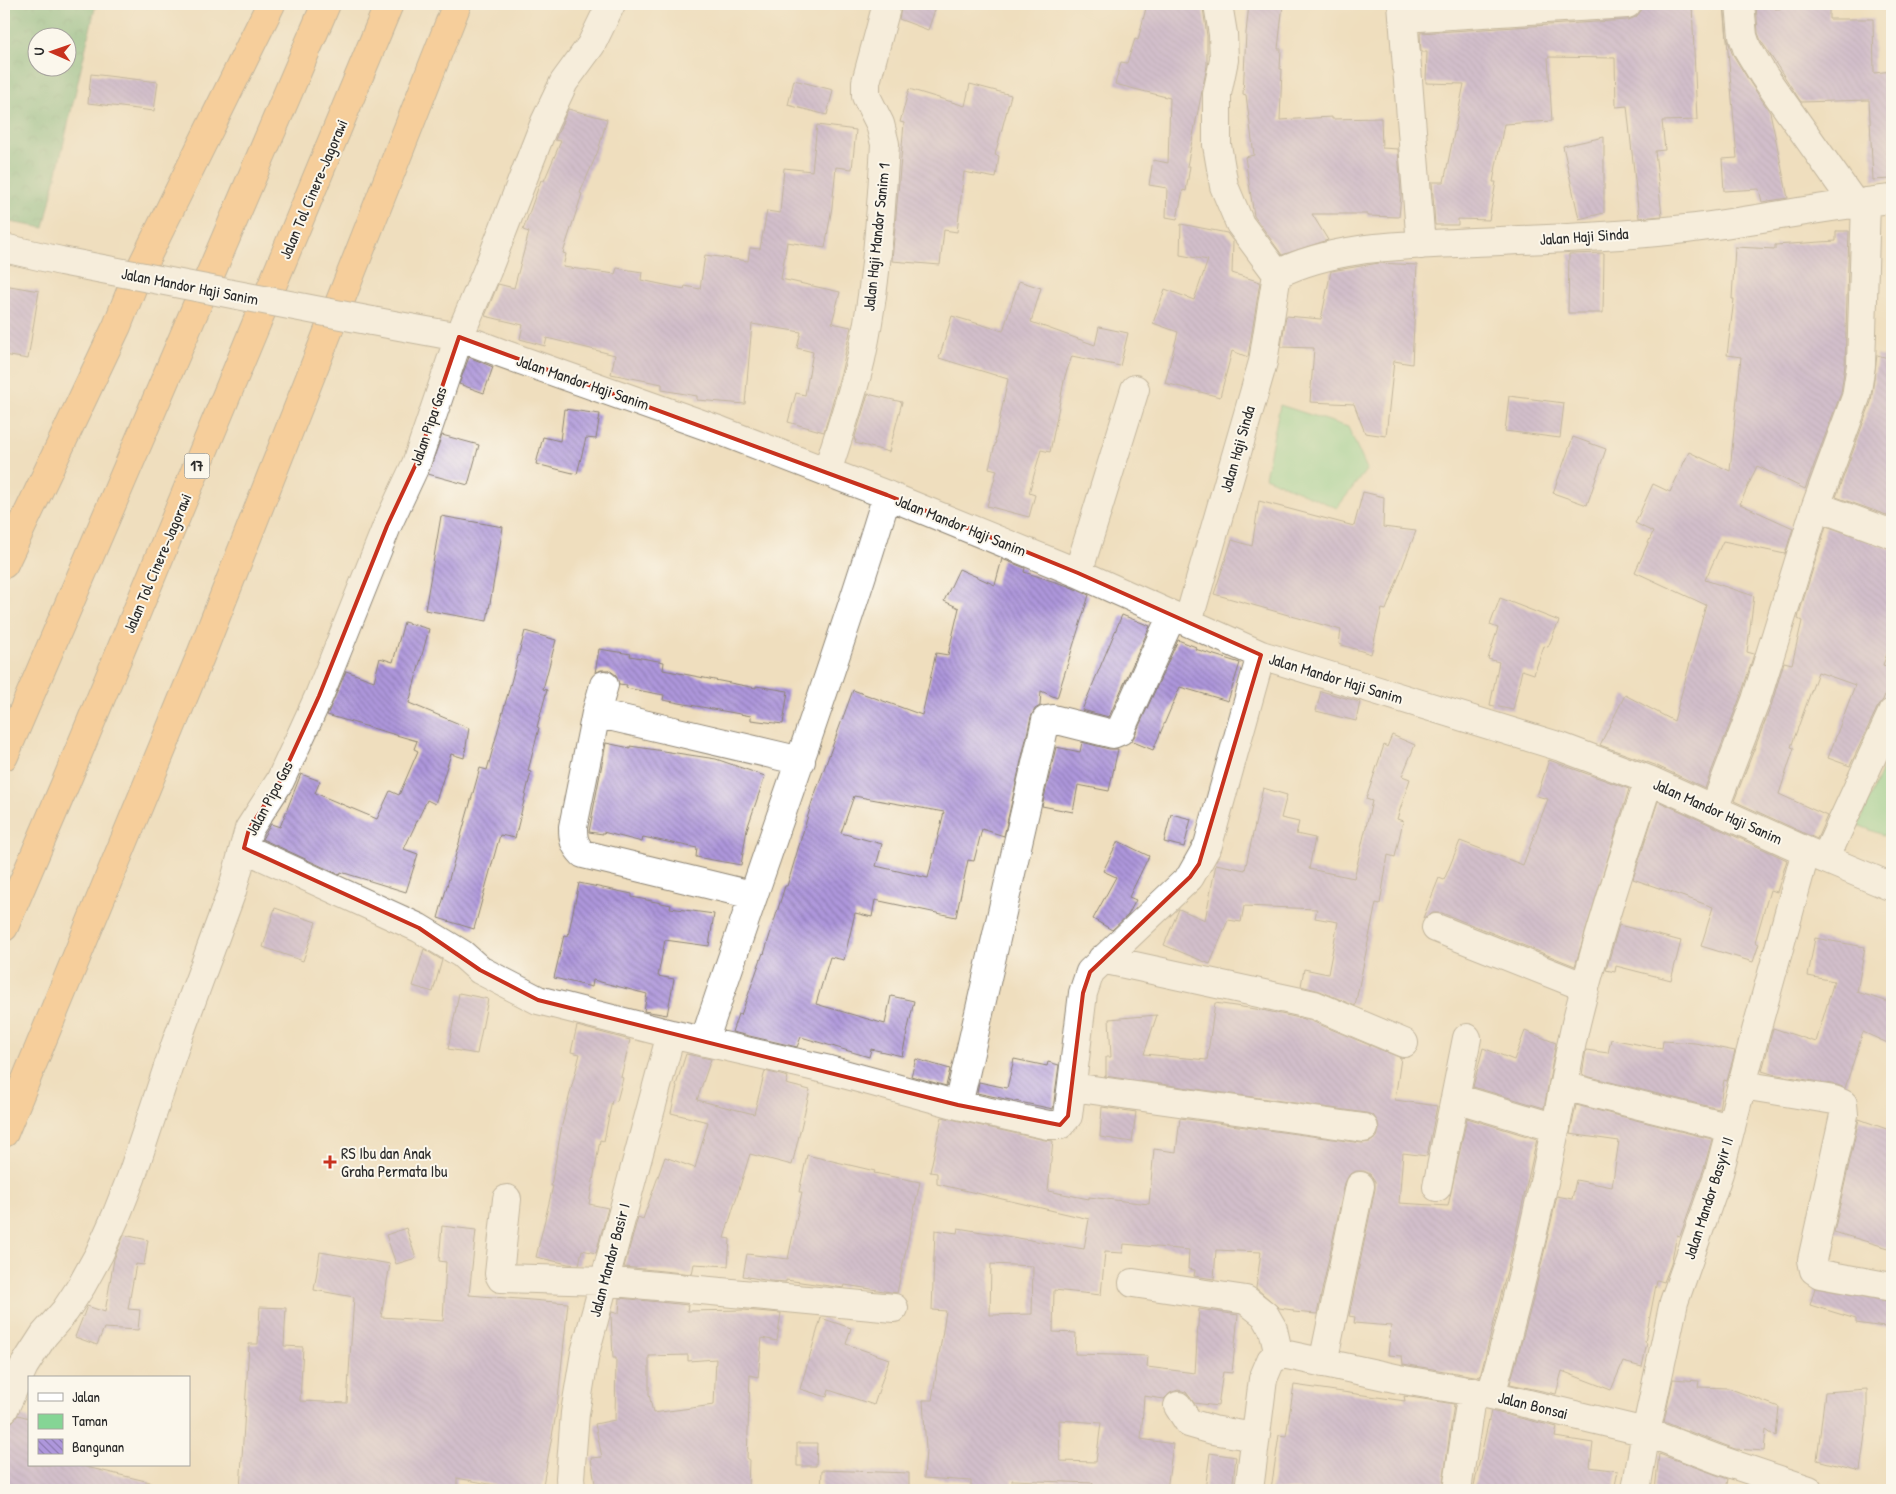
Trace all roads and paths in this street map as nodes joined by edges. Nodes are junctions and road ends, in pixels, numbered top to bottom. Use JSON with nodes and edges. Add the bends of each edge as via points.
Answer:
{"nodes":[{"id":1,"x":271,"y":4,"type":"edge"},
{"id":2,"x":326,"y":4,"type":"edge"},
{"id":3,"x":390,"y":4,"type":"edge"},
{"id":4,"x":457,"y":4,"type":"edge"},
{"id":5,"x":611,"y":4,"type":"edge"},
{"id":6,"x":887,"y":4,"type":"edge"},
{"id":7,"x":1218,"y":4,"type":"edge"},
{"id":8,"x":1627,"y":4,"type":"edge"},
{"id":9,"x":1740,"y":4,"type":"edge"},
{"id":10,"x":1403,"y":11,"type":"edge"},
{"id":11,"x":1892,"y":199,"type":"edge"},
{"id":12,"x":1860,"y":202,"type":"junction"},
{"id":13,"x":1421,"y":245,"type":"junction"},
{"id":14,"x":4,"y":248,"type":"edge"},
{"id":15,"x":1277,"y":274,"type":"junction"},
{"id":16,"x":459,"y":337,"type":"junction"},
{"id":17,"x":1135,"y":389,"type":"dead end"},
{"id":18,"x":827,"y":472,"type":"junction"},
{"id":19,"x":887,"y":495,"type":"junction"},
{"id":20,"x":1816,"y":506,"type":"junction"},
{"id":21,"x":1892,"y":534,"type":"edge"},
{"id":22,"x":4,"y":564,"type":"edge"},
{"id":23,"x":1078,"y":573,"type":"junction"},
{"id":24,"x":1180,"y":619,"type":"junction"},
{"id":25,"x":1261,"y":655,"type":"junction"},
{"id":26,"x":604,"y":685,"type":"dead end"},
{"id":27,"x":596,"y":713,"type":"junction"},
{"id":28,"x":1892,"y":713,"type":"edge"},
{"id":29,"x":4,"y":756,"type":"edge"},
{"id":30,"x":801,"y":761,"type":"junction"},
{"id":31,"x":1649,"y":780,"type":"junction"},
{"id":32,"x":1714,"y":808,"type":"junction"},
{"id":33,"x":244,"y":848,"type":"junction"},
{"id":34,"x":1815,"y":855,"type":"junction"},
{"id":35,"x":1892,"y":887,"type":"edge"},
{"id":36,"x":752,"y":895,"type":"junction"},
{"id":37,"x":4,"y":927,"type":"edge"},
{"id":38,"x":1436,"y":928,"type":"dead end"},
{"id":39,"x":1102,"y":959,"type":"junction"},
{"id":40,"x":1585,"y":989,"type":"junction"},
{"id":41,"x":671,"y":1034,"type":"junction"},
{"id":42,"x":1467,"y":1038,"type":"dead end"},
{"id":43,"x":704,"y":1042,"type":"junction"},
{"id":44,"x":1404,"y":1043,"type":"dead end"},
{"id":45,"x":1742,"y":1085,"type":"junction"},
{"id":46,"x":1563,"y":1086,"type":"junction"},
{"id":47,"x":1072,"y":1087,"type":"junction"},
{"id":48,"x":1455,"y":1098,"type":"junction"},
{"id":49,"x":958,"y":1105,"type":"junction"},
{"id":50,"x":1364,"y":1128,"type":"dead end"},
{"id":51,"x":1556,"y":1128,"type":"junction"},
{"id":52,"x":1731,"y":1128,"type":"junction"},
{"id":53,"x":4,"y":1133,"type":"edge"},
{"id":54,"x":1360,"y":1186,"type":"dead end"},
{"id":55,"x":1437,"y":1187,"type":"dead end"},
{"id":56,"x":507,"y":1199,"type":"dead end"},
{"id":57,"x":603,"y":1281,"type":"junction"},
{"id":58,"x":1133,"y":1283,"type":"dead end"},
{"id":59,"x":1892,"y":1288,"type":"edge"},
{"id":60,"x":894,"y":1308,"type":"dead end"},
{"id":61,"x":1279,"y":1356,"type":"junction"},
{"id":62,"x":1323,"y":1363,"type":"junction"},
{"id":63,"x":1482,"y":1393,"type":"junction"},
{"id":64,"x":1178,"y":1406,"type":"dead end"},
{"id":65,"x":4,"y":1409,"type":"edge"},
{"id":66,"x":1646,"y":1432,"type":"junction"},
{"id":67,"x":1255,"y":1437,"type":"junction"},
{"id":68,"x":571,"y":1490,"type":"edge"},
{"id":69,"x":1249,"y":1490,"type":"edge"},
{"id":70,"x":1457,"y":1490,"type":"edge"},
{"id":71,"x":1636,"y":1490,"type":"edge"},
{"id":72,"x":1809,"y":1490,"type":"edge"}],
"edges":[{"from":1,"to":22,"type":"highway","via":[[136,278],[117,326]]},
{"from":2,"to":29,"type":"highway"},
{"from":3,"to":37,"type":"highway","name":"Jalan Tol Cinere–Jagorawi","number":"17"},
{"from":4,"to":53,"type":"highway","via":[[200,657]]},
{"from":5,"to":16,"type":"street","name":"Jalan Pipa Gas","via":[[592,46],[564,82]]},
{"from":6,"to":18,"type":"street","name":"Jalan Haji Mandor Sanim 1","via":[[866,82],[866,96],[880,124],[885,144],[869,308],[856,376]]},
{"from":7,"to":15,"type":"street","via":[[1224,60],[1217,94],[1217,145],[1224,186],[1240,224]]},
{"from":8,"to":10,"type":"street"},
{"from":9,"to":12,"type":"street","via":[[1747,48],[1764,76]]},
{"from":10,"to":13,"type":"street"},
{"from":11,"to":12,"type":"street","name":"Jalan Haji Sinda"},
{"from":12,"to":13,"type":"street","name":"Jalan Haji Sinda","via":[[1686,229]]},
{"from":12,"to":20,"type":"street","via":[[1861,365],[1856,397]]},
{"from":13,"to":15,"type":"street","name":"Jalan Haji Sinda","via":[[1345,253],[1296,264]]},
{"from":14,"to":16,"type":"street","name":"Jalan Mandor Haji Sanim","bridge":true},
{"from":15,"to":24,"type":"street","name":"Jalan Haji Sinda","via":[[1263,362]]},
{"from":16,"to":18,"type":"street","name":"Jalan Mandor Haji Sanim"},
{"from":16,"to":33,"type":"street","name":"Jalan Pipa Gas","via":[[416,464],[387,526],[319,696],[280,781],[249,830]]},
{"from":17,"to":23,"type":"street"},
{"from":18,"to":19,"type":"street","name":"Jalan Mandor Haji Sanim"},
{"from":19,"to":23,"type":"street","name":"Jalan Mandor Haji Sanim"},
{"from":19,"to":30,"type":"street"},
{"from":20,"to":21,"type":"street"},
{"from":20,"to":32,"type":"street","via":[[1756,700]]},
{"from":23,"to":24,"type":"street","name":"Jalan Mandor Haji Sanim"},
{"from":24,"to":25,"type":"street","name":"Jalan Mandor Haji Sanim"},
{"from":24,"to":49,"type":"street","name":"Jalan Haji Sinda","via":[[1120,731],[1113,734],[1046,720]]},
{"from":25,"to":31,"type":"street","name":"Jalan Mandor Haji Sanim","via":[[1552,744]]},
{"from":25,"to":39,"type":"street","via":[[1208,846],[1200,864]]},
{"from":26,"to":27,"type":"street"},
{"from":27,"to":30,"type":"street"},
{"from":27,"to":36,"type":"street","via":[[573,827],[572,838],[576,847],[583,854]]},
{"from":28,"to":34,"type":"street","name":"Jalan Mandor Basyir II"},
{"from":30,"to":36,"type":"street"},
{"from":31,"to":32,"type":"street","name":"Jalan Mandor Haji Sanim"},
{"from":31,"to":40,"type":"street"},
{"from":32,"to":34,"type":"street","name":"Jalan Mandor Haji Sanim"},
{"from":33,"to":41,"type":"street","via":[[420,928],[462,954],[480,970],[538,1000]]},
{"from":33,"to":65,"type":"street","name":"Jalan Pipa Gas","via":[[232,891],[116,1216],[82,1285],[24,1366]]},
{"from":34,"to":35,"type":"street","name":"Jalan Mandor Haji Sanim"},
{"from":34,"to":45,"type":"street","name":"Jalan Mandor Basyir II"},
{"from":36,"to":43,"type":"street"},
{"from":38,"to":40,"type":"street"},
{"from":39,"to":44,"type":"street","via":[[1314,1005]]},
{"from":39,"to":47,"type":"street","via":[[1090,972],[1083,993]]},
{"from":40,"to":46,"type":"street"},
{"from":41,"to":43,"type":"street"},
{"from":41,"to":57,"type":"street","name":"Jalan Mandor Basir I"},
{"from":42,"to":48,"type":"street"},
{"from":43,"to":49,"type":"street","via":[[829,1070]]},
{"from":45,"to":52,"type":"street","name":"Jalan Mandor Basyir II"},
{"from":45,"to":59,"type":"street","via":[[1842,1104],[1844,1115],[1812,1260],[1814,1270],[1820,1274]]},
{"from":46,"to":51,"type":"street"},
{"from":46,"to":52,"type":"street"},
{"from":47,"to":49,"type":"street","via":[[1068,1116],[1060,1124]]},
{"from":47,"to":50,"type":"street"},
{"from":48,"to":51,"type":"street"},
{"from":48,"to":55,"type":"street"},
{"from":51,"to":63,"type":"street","via":[[1528,1257]]},
{"from":52,"to":66,"type":"street","name":"Jalan Mandor Basyir II","via":[[1719,1173],[1674,1302]]},
{"from":54,"to":62,"type":"street"},
{"from":56,"to":57,"type":"street","via":[[501,1278]]},
{"from":57,"to":60,"type":"street"},
{"from":57,"to":68,"type":"street","name":"Jalan Mandor Basir I","via":[[585,1353],[575,1413]]},
{"from":58,"to":61,"type":"street","via":[[1246,1300],[1265,1315],[1273,1329]]},
{"from":61,"to":62,"type":"street","name":"Jalan Bonsai","via":[[1283,1354]]},
{"from":61,"to":67,"type":"street","via":[[1271,1360],[1263,1379]]},
{"from":62,"to":63,"type":"street","name":"Jalan Bonsai"},
{"from":63,"to":66,"type":"street","name":"Jalan Bonsai"},
{"from":63,"to":70,"type":"street"},
{"from":64,"to":67,"type":"street","via":[[1189,1423]]},
{"from":66,"to":71,"type":"street","name":"Jalan Mandor Basyir II"},
{"from":66,"to":72,"type":"street","name":"Jalan Bonsai"},
{"from":67,"to":69,"type":"street"}]}
